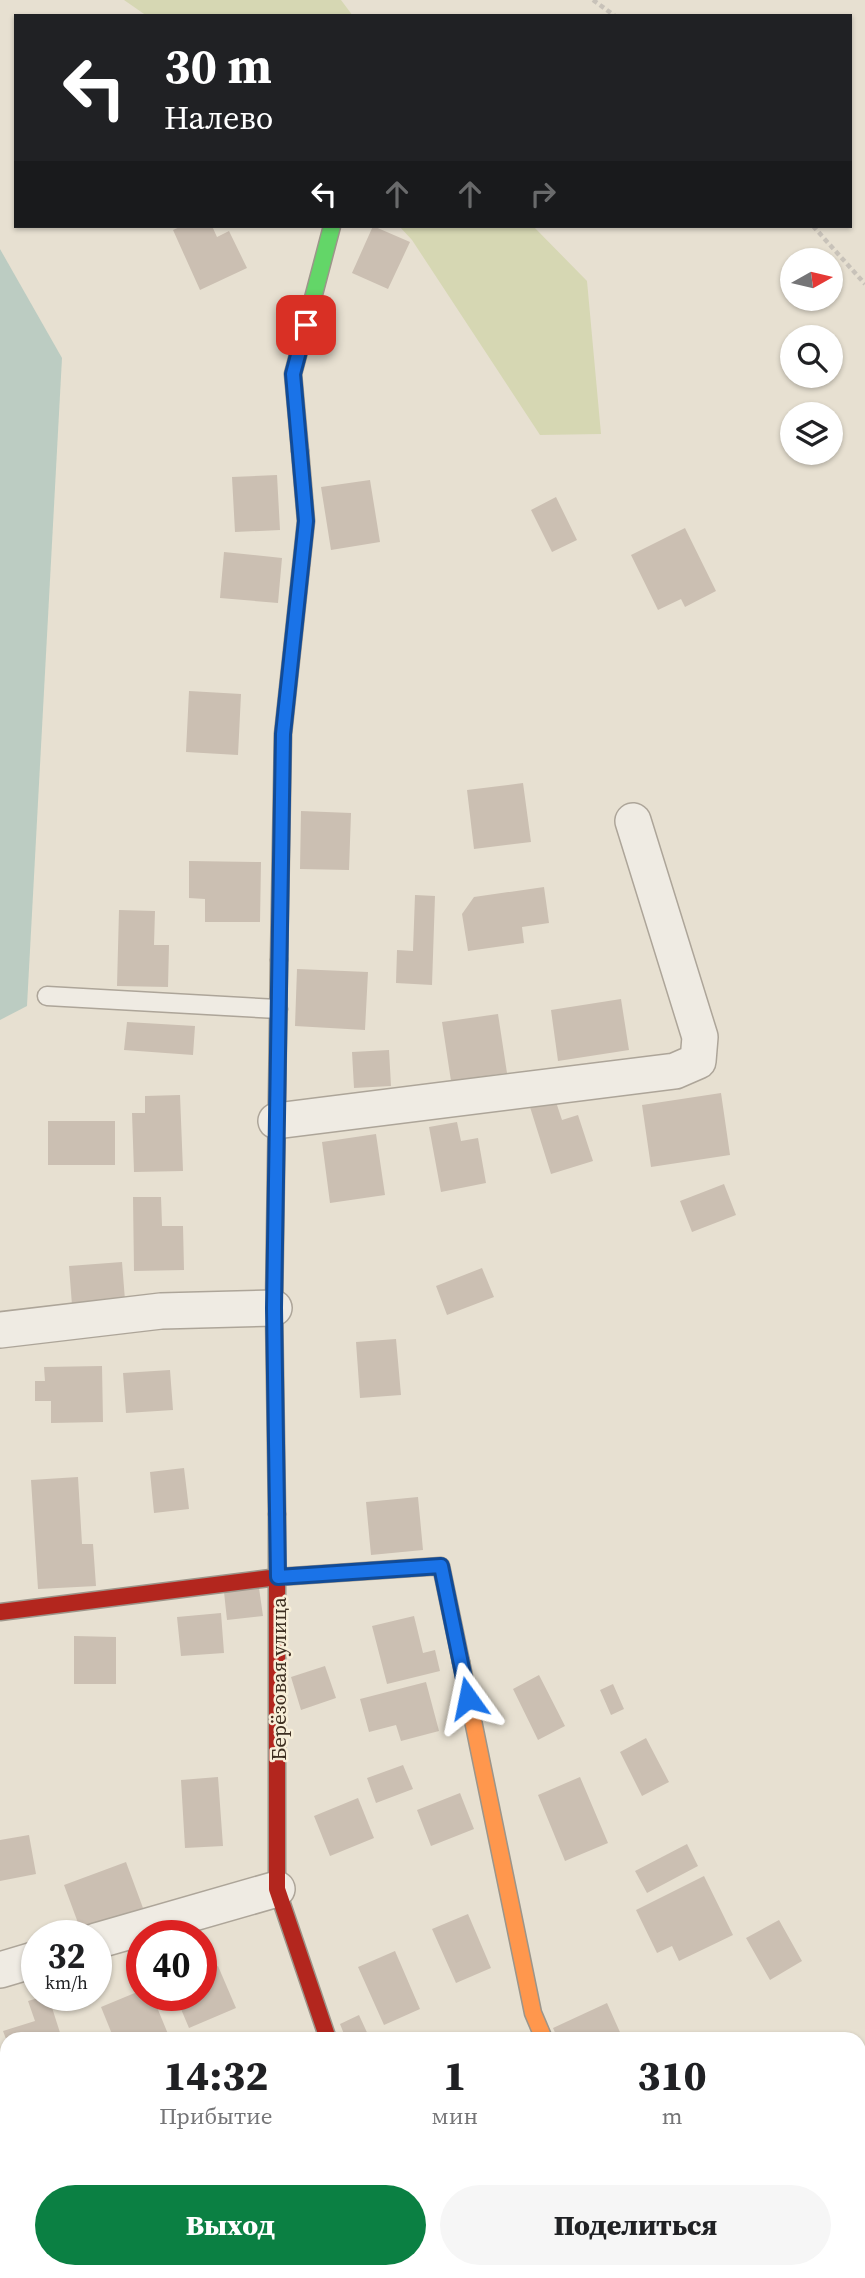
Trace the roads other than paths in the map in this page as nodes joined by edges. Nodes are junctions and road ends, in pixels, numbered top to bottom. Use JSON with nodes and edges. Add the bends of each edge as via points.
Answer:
{"nodes":[{"id":1,"x":331,"y":228,"type":"edge"},
{"id":2,"x":633,"y":821,"type":"dead end"},
{"id":3,"x":47,"y":996,"type":"dead end"},
{"id":4,"x":278,"y":1009,"type":"junction"},
{"id":5,"x":276,"y":1121,"type":"junction"},
{"id":6,"x":274,"y":1308,"type":"junction"},
{"id":7,"x":0,"y":1330,"type":"edge"},
{"id":8,"x":278,"y":1577,"type":"junction"},
{"id":9,"x":0,"y":1612,"type":"edge"},
{"id":10,"x":277,"y":1888,"type":"junction"},
{"id":11,"x":112,"y":1936,"type":"edge"},
{"id":12,"x":21,"y":1963,"type":"edge"},
{"id":13,"x":0,"y":1969,"type":"edge"},
{"id":14,"x":326,"y":2032,"type":"edge"},
{"id":15,"x":541,"y":2032,"type":"edge"}],
"edges":[{"from":1,"to":4,"type":"street","name":"Берёзовая улица","via":[[293,374],[306,521],[283,734]]},
{"from":2,"to":5,"type":"street","via":[[700,1037],[698,1061],[675,1071]]},
{"from":3,"to":4,"type":"lane"},
{"from":4,"to":5,"type":"street","name":"Берёзовая улица"},
{"from":5,"to":6,"type":"street","name":"Берёзовая улица"},
{"from":6,"to":7,"type":"street","via":[[161,1311]]},
{"from":6,"to":8,"type":"street","name":"Берёзовая улица"},
{"from":8,"to":9,"type":"street"},
{"from":8,"to":10,"type":"street","name":"Берёзовая улица"},
{"from":8,"to":15,"type":"street","via":[[441,1566],[533,2013]]},
{"from":10,"to":11,"type":"street"},
{"from":10,"to":14,"type":"street","name":"Берёзовая улица"},
{"from":12,"to":13,"type":"street"}]}
